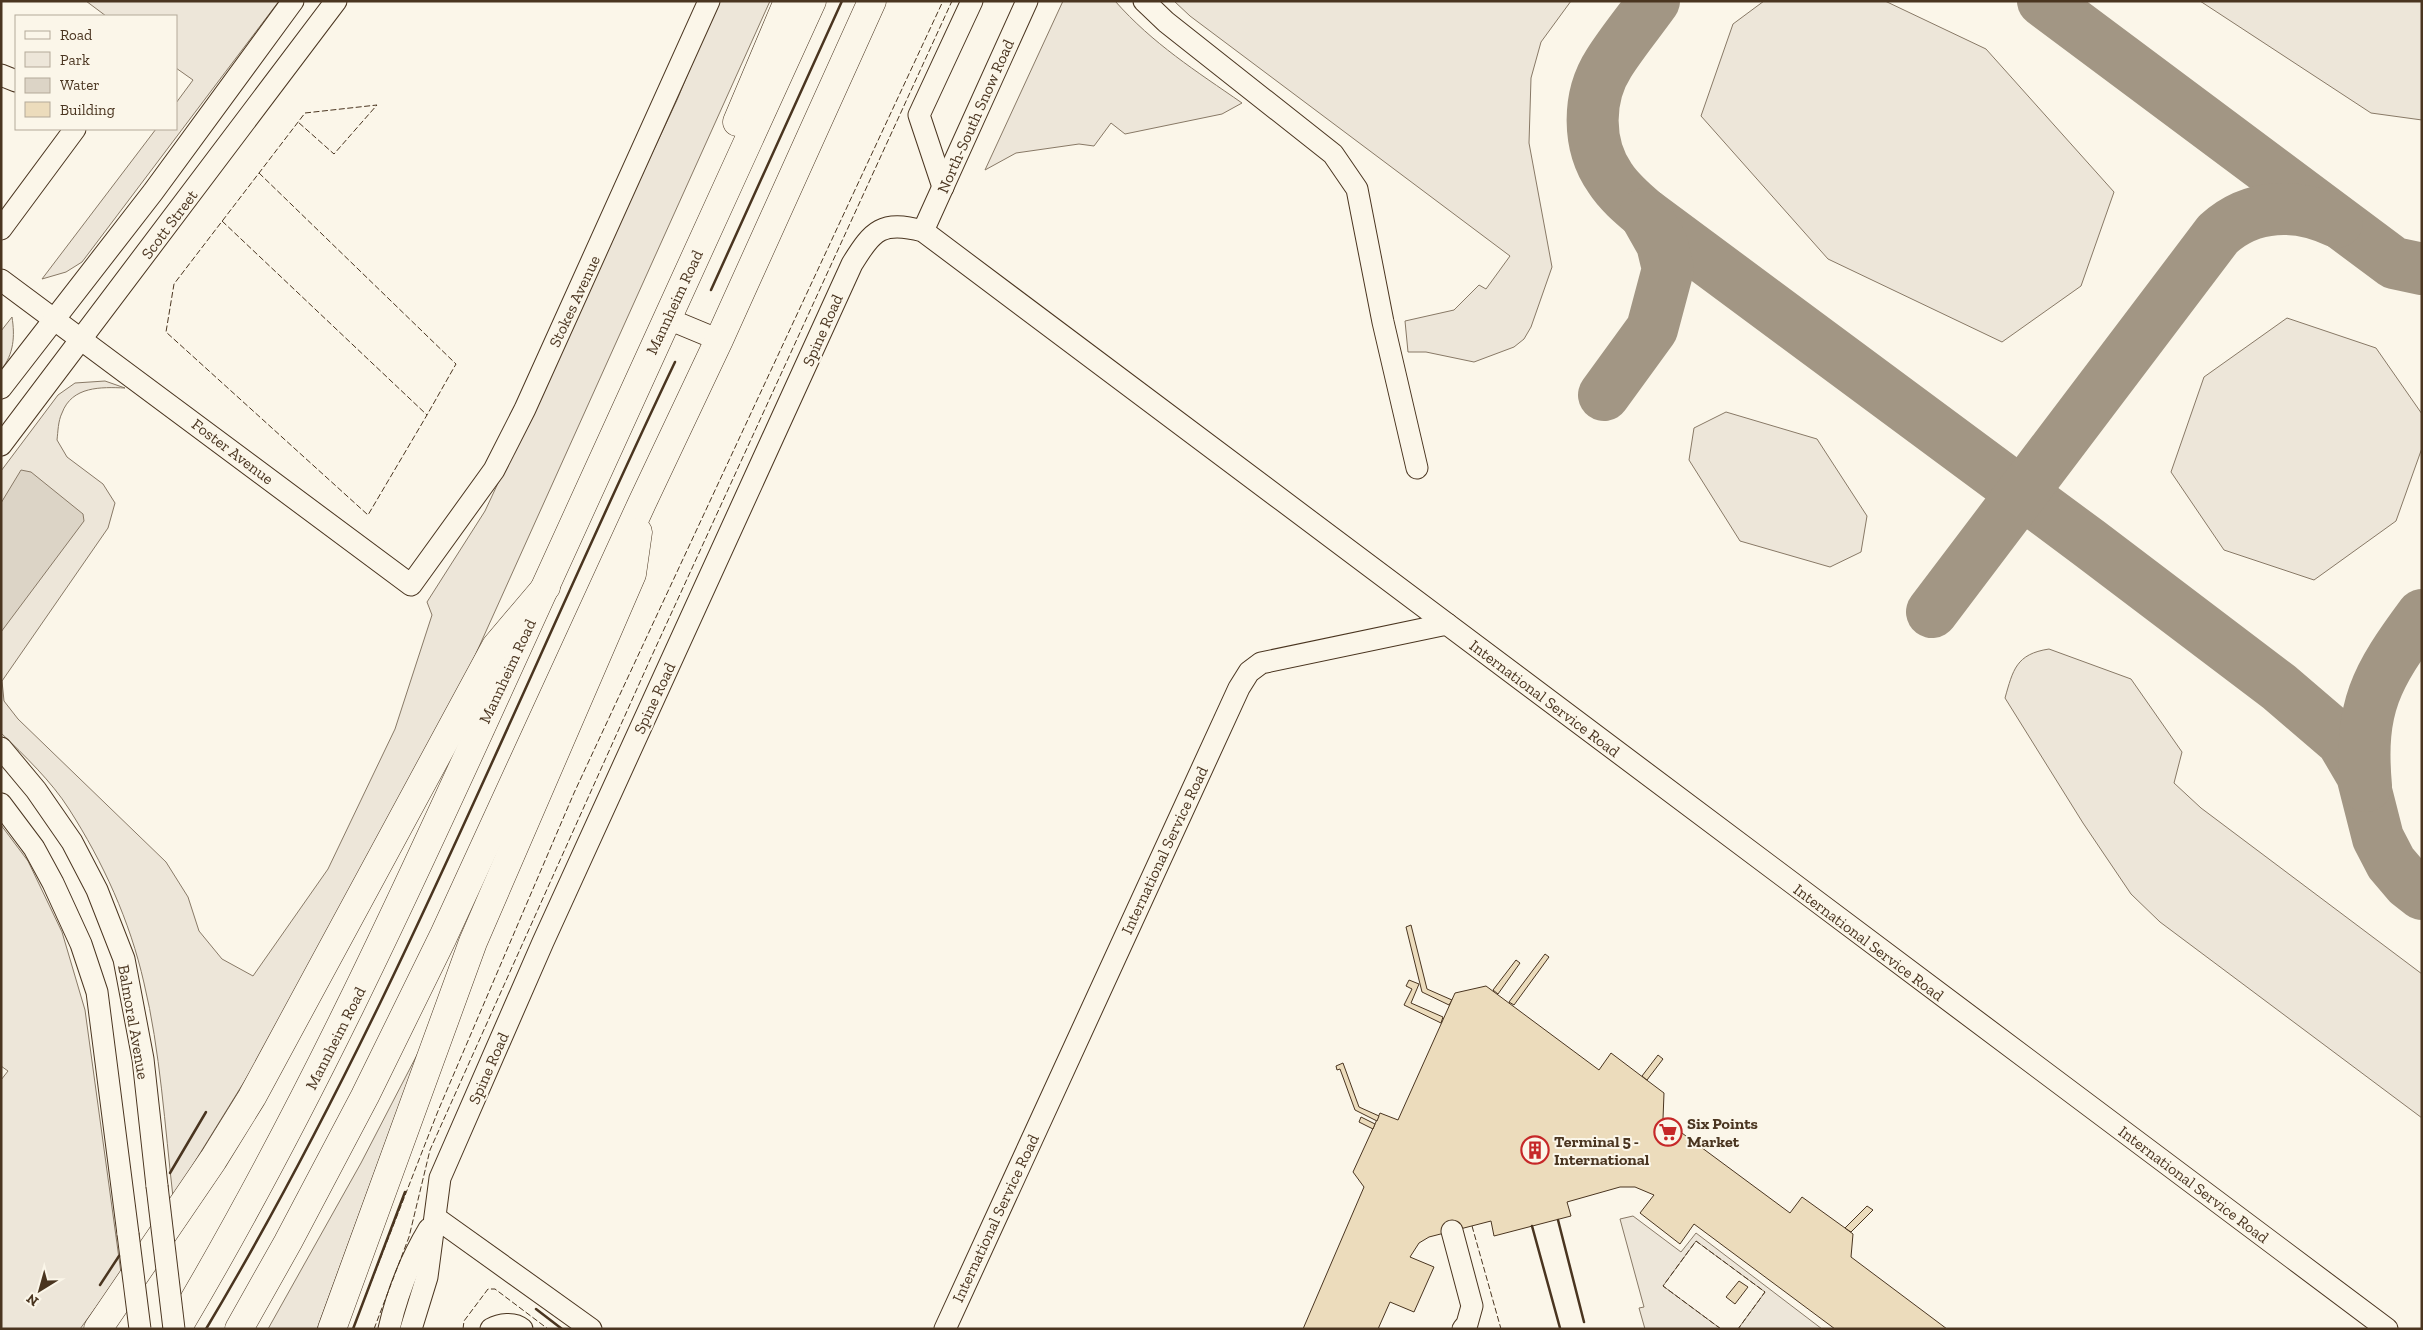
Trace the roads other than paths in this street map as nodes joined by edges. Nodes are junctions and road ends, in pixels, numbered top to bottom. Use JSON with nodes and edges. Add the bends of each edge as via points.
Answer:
{"nodes":[{"id":1,"x":293,"y":1,"type":"edge"},
{"id":2,"x":336,"y":1,"type":"edge"},
{"id":3,"x":709,"y":1,"type":"edge"},
{"id":4,"x":788,"y":1,"type":"edge"},
{"id":5,"x":812,"y":1,"type":"edge"},
{"id":6,"x":872,"y":1,"type":"edge"},
{"id":7,"x":972,"y":1,"type":"edge"},
{"id":8,"x":1027,"y":1,"type":"edge"},
{"id":9,"x":1144,"y":1,"type":"edge"},
{"id":10,"x":1,"y":75,"type":"edge"},
{"id":11,"x":15,"y":81,"type":"edge"},
{"id":12,"x":74,"y":130,"type":"edge"},
{"id":13,"x":942,"y":187,"type":"junction"},
{"id":14,"x":724,"y":193,"type":"junction"},
{"id":15,"x":1,"y":229,"type":"edge"},
{"id":16,"x":923,"y":231,"type":"junction"},
{"id":17,"x":1,"y":280,"type":"edge"},
{"id":18,"x":55,"y":318,"type":"junction"},
{"id":19,"x":666,"y":318,"type":"junction"},
{"id":20,"x":82,"y":338,"type":"junction"},
{"id":21,"x":719,"y":340,"type":"junction"},
{"id":22,"x":1,"y":388,"type":"edge"},
{"id":23,"x":1,"y":446,"type":"edge"},
{"id":24,"x":1417,"y":468,"type":"dead end"},
{"id":25,"x":642,"y":503,"type":"junction"},
{"id":26,"x":411,"y":585,"type":"joint"},
{"id":27,"x":546,"y":587,"type":"junction"},
{"id":28,"x":1448,"y":624,"type":"junction"},
{"id":29,"x":1,"y":748,"type":"edge"},
{"id":30,"x":1,"y":804,"type":"edge"},
{"id":31,"x":436,"y":1218,"type":"junction"},
{"id":32,"x":1452,"y":1231,"type":"dead end"},
{"id":33,"x":98,"y":1329,"type":"edge"},
{"id":34,"x":140,"y":1329,"type":"edge"},
{"id":35,"x":175,"y":1329,"type":"edge"},
{"id":36,"x":239,"y":1329,"type":"edge"},
{"id":37,"x":332,"y":1329,"type":"edge"},
{"id":38,"x":389,"y":1329,"type":"edge"},
{"id":39,"x":412,"y":1329,"type":"edge"},
{"id":40,"x":491,"y":1329,"type":"edge"},
{"id":41,"x":522,"y":1329,"type":"edge"},
{"id":42,"x":591,"y":1329,"type":"edge"},
{"id":43,"x":945,"y":1329,"type":"edge"},
{"id":44,"x":1463,"y":1329,"type":"edge"},
{"id":45,"x":2387,"y":1329,"type":"edge"}],
"edges":[{"from":1,"to":18,"type":"street","name":"Scott Street","via":[[153,192]]},
{"from":2,"to":20,"type":"street","name":"Scott Street"},
{"from":3,"to":26,"type":"street","name":"Stokes Avenue","via":[[525,409],[494,470]]},
{"from":4,"to":14,"type":"main road","via":[[736,123]]},
{"from":5,"to":14,"type":"main road","name":"Mannheim Road"},
{"from":6,"to":21,"type":"main road"},
{"from":7,"to":13,"type":"street","via":[[919,116]]},
{"from":8,"to":13,"type":"street","name":"North-South Snow Road"},
{"from":9,"to":24,"type":"street","via":[[1333,154],[1357,189],[1382,322]]},
{"from":10,"to":11,"type":"street"},
{"from":12,"to":15,"type":"street"},
{"from":13,"to":16,"type":"street","name":"North-South Snow Road"},
{"from":14,"to":19,"type":"main road","name":"Mannheim Road"},
{"from":16,"to":28,"type":"street"},
{"from":16,"to":31,"type":"street","name":"Spine Road","via":[[900,225],[883,229],[867,240],[852,264],[543,942],[440,1178]]},
{"from":17,"to":18,"type":"street","name":"Foster Avenue"},
{"from":18,"to":20,"type":"street","name":"Foster Avenue"},
{"from":18,"to":22,"type":"street","name":"Scott Street"},
{"from":19,"to":21,"type":"street"},
{"from":19,"to":27,"type":"main road","name":"Mannheim Road"},
{"from":20,"to":23,"type":"street","name":"Scott Street"},
{"from":20,"to":26,"type":"street","name":"Foster Avenue"},
{"from":21,"to":25,"type":"main road"},
{"from":25,"to":36,"type":"main road","via":[[365,1096]]},
{"from":25,"to":37,"type":"main road","via":[[632,574],[473,942]]},
{"from":27,"to":33,"type":"main road","via":[[496,646],[252,1097]]},
{"from":27,"to":35,"type":"main road","name":"Mannheim Road","via":[[337,1036],[258,1185]]},
{"from":28,"to":43,"type":"street","name":"International Service Road","via":[[1261,663],[1249,672],[1238,688]]},
{"from":28,"to":45,"type":"street","name":"International Service Road"},
{"from":29,"to":35,"type":"street","name":"Balmoral Avenue","bridge":true,"via":[[36,790],[72,842],[97,890],[124,959],[143,1059]]},
{"from":30,"to":34,"type":"street","name":"Balmoral Avenue","bridge":true,"via":[[34,848],[53,883],[81,944],[97,992]]},
{"from":31,"to":38,"type":"street","via":[[418,1248]]},
{"from":31,"to":39,"type":"street","name":"Spine Road","via":[[427,1277]]},
{"from":31,"to":42,"type":"street"},
{"from":32,"to":44,"type":"street","via":[[1472,1306]]},
{"from":40,"to":41,"type":"street","via":[[498,1325],[518,1325]]}]}
